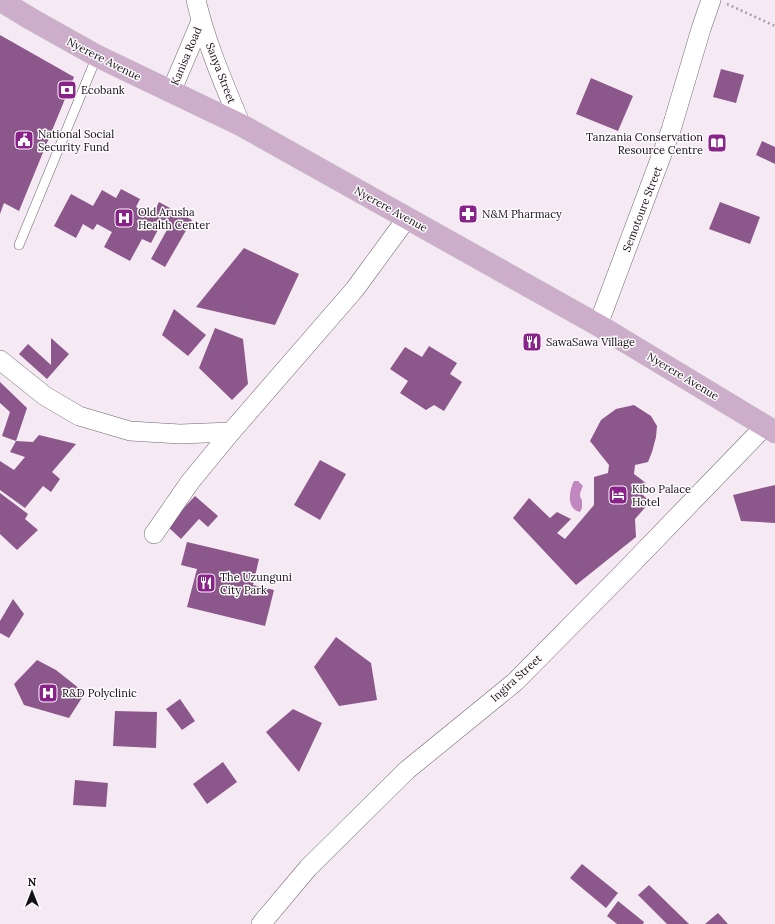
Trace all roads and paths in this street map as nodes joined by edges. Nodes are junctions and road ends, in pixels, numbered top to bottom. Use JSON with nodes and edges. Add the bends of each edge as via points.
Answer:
{"nodes":[{"id":1,"x":0,"y":0,"type":"edge"},
{"id":2,"x":196,"y":0,"type":"edge"},
{"id":3,"x":718,"y":2,"type":"edge"},
{"id":4,"x":201,"y":21,"type":"junction"},
{"id":5,"x":775,"y":26,"type":"edge"},
{"id":6,"x":97,"y":56,"type":"junction"},
{"id":7,"x":171,"y":92,"type":"junction"},
{"id":8,"x":241,"y":125,"type":"junction"},
{"id":9,"x":408,"y":218,"type":"junction"},
{"id":10,"x":19,"y":245,"type":"dead end"},
{"id":11,"x":598,"y":325,"type":"junction"},
{"id":12,"x":0,"y":360,"type":"edge"},
{"id":13,"x":770,"y":429,"type":"edge"},
{"id":14,"x":231,"y":432,"type":"junction"},
{"id":15,"x":154,"y":534,"type":"dead end"},
{"id":16,"x":261,"y":924,"type":"edge"}],
"edges":[{"from":1,"to":6,"type":"main road","name":"Nyerere Avenue"},
{"from":2,"to":4,"type":"street","name":"Sanya Street"},
{"from":3,"to":5,"type":"path"},
{"from":3,"to":11,"type":"street","name":"Semotoure Street","via":[[701,29],[671,130]]},
{"from":4,"to":7,"type":"street","name":"Kanisa Road"},
{"from":4,"to":8,"type":"street","name":"Sanya Street"},
{"from":6,"to":7,"type":"main road","name":"Nyerere Avenue"},
{"from":6,"to":10,"type":"lane"},
{"from":7,"to":8,"type":"main road","name":"Nyerere Avenue"},
{"from":8,"to":9,"type":"main road","name":"Nyerere Avenue"},
{"from":9,"to":11,"type":"main road","name":"Nyerere Avenue"},
{"from":9,"to":14,"type":"street","via":[[355,289]]},
{"from":11,"to":13,"type":"main road","name":"Nyerere Avenue"},
{"from":12,"to":14,"type":"street","via":[[45,396],[79,416],[130,431],[180,434]]},
{"from":13,"to":16,"type":"street","name":"Ingira Street","via":[[515,682],[401,776],[308,868]]},
{"from":14,"to":15,"type":"street","via":[[190,482]]}]}
